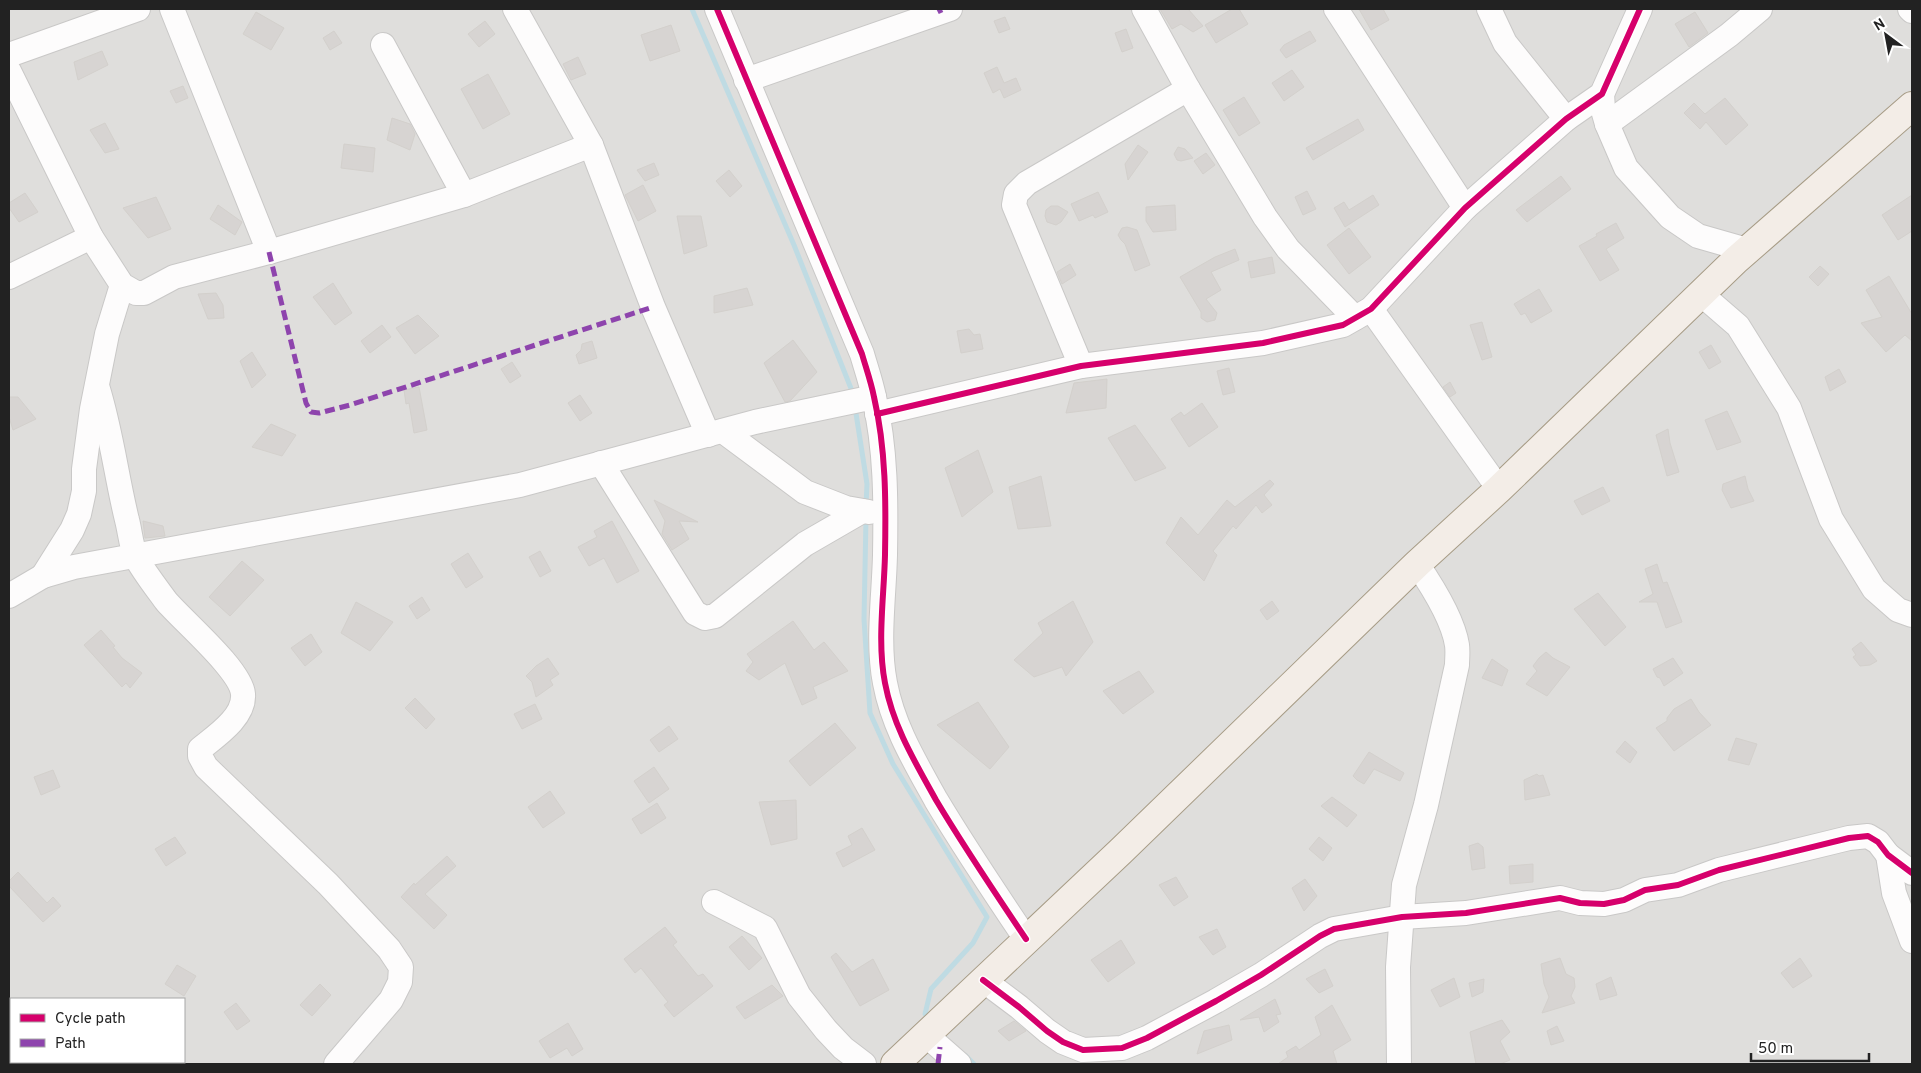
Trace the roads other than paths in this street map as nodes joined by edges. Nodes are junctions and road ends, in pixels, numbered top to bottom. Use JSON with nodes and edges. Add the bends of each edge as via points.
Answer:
{"nodes":[{"id":1,"x":138,"y":9,"type":"edge"},
{"id":2,"x":172,"y":9,"type":"edge"},
{"id":3,"x":515,"y":9,"type":"edge"},
{"id":4,"x":717,"y":9,"type":"edge"},
{"id":5,"x":950,"y":9,"type":"edge"},
{"id":6,"x":1144,"y":9,"type":"edge"},
{"id":7,"x":1336,"y":9,"type":"edge"},
{"id":8,"x":1489,"y":9,"type":"edge"},
{"id":9,"x":1640,"y":9,"type":"edge"},
{"id":10,"x":1760,"y":9,"type":"edge"},
{"id":11,"x":383,"y":45,"type":"dead end"},
{"id":12,"x":9,"y":55,"type":"edge"},
{"id":13,"x":9,"y":71,"type":"edge"},
{"id":14,"x":746,"y":80,"type":"junction"},
{"id":15,"x":1188,"y":89,"type":"junction"},
{"id":16,"x":1602,"y":94,"type":"junction"},
{"id":17,"x":1912,"y":106,"type":"edge"},
{"id":18,"x":1566,"y":119,"type":"junction"},
{"id":19,"x":1607,"y":124,"type":"junction"},
{"id":20,"x":591,"y":145,"type":"junction"},
{"id":21,"x":464,"y":195,"type":"junction"},
{"id":22,"x":1465,"y":208,"type":"junction"},
{"id":23,"x":91,"y":237,"type":"junction"},
{"id":24,"x":1748,"y":250,"type":"junction"},
{"id":25,"x":269,"y":252,"type":"junction"},
{"id":26,"x":9,"y":277,"type":"edge"},
{"id":27,"x":122,"y":285,"type":"junction"},
{"id":28,"x":1701,"y":294,"type":"junction"},
{"id":29,"x":1363,"y":314,"type":"junction"},
{"id":30,"x":1081,"y":366,"type":"junction"},
{"id":31,"x":97,"y":386,"type":"junction"},
{"id":32,"x":876,"y":406,"type":"junction"},
{"id":33,"x":716,"y":433,"type":"junction"},
{"id":34,"x":601,"y":463,"type":"junction"},
{"id":35,"x":1499,"y":488,"type":"junction"},
{"id":36,"x":862,"y":511,"type":"junction"},
{"id":37,"x":885,"y":516,"type":"junction"},
{"id":38,"x":136,"y":557,"type":"junction"},
{"id":39,"x":1417,"y":564,"type":"junction"},
{"id":40,"x":42,"y":576,"type":"junction"},
{"id":41,"x":9,"y":594,"type":"edge"},
{"id":42,"x":1912,"y":615,"type":"edge"},
{"id":43,"x":1888,"y":855,"type":"junction"},
{"id":44,"x":1912,"y":873,"type":"edge"},
{"id":45,"x":714,"y":902,"type":"dead end"},
{"id":46,"x":1402,"y":918,"type":"junction"},
{"id":47,"x":1026,"y":939,"type":"junction"},
{"id":48,"x":1912,"y":941,"type":"edge"},
{"id":49,"x":983,"y":980,"type":"junction"},
{"id":50,"x":926,"y":1035,"type":"junction"},
{"id":51,"x":336,"y":1064,"type":"edge"},
{"id":52,"x":864,"y":1064,"type":"edge"},
{"id":53,"x":896,"y":1064,"type":"edge"},
{"id":54,"x":958,"y":1064,"type":"edge"},
{"id":55,"x":1399,"y":1064,"type":"edge"}],
"edges":[{"from":1,"to":12,"type":"street"},
{"from":2,"to":25,"type":"street"},
{"from":3,"to":20,"type":"street"},
{"from":4,"to":14,"type":"street"},
{"from":5,"to":14,"type":"street"},
{"from":6,"to":15,"type":"street"},
{"from":7,"to":22,"type":"street"},
{"from":8,"to":18,"type":"street","via":[[1506,43]]},
{"from":9,"to":16,"type":"street"},
{"from":10,"to":19,"type":"street"},
{"from":11,"to":21,"type":"street"},
{"from":13,"to":23,"type":"street"},
{"from":14,"to":32,"type":"street","via":[[862,354]]},
{"from":15,"to":29,"type":"street","via":[[1265,217],[1288,249]]},
{"from":15,"to":30,"type":"street","via":[[1027,183],[1016,194],[1014,205]]},
{"from":16,"to":18,"type":"street"},
{"from":16,"to":19,"type":"street"},
{"from":17,"to":24,"type":"main road"},
{"from":18,"to":22,"type":"street"},
{"from":19,"to":24,"type":"street","via":[[1626,168],[1670,217],[1698,236]]},
{"from":20,"to":21,"type":"street"},
{"from":20,"to":33,"type":"street","via":[[653,307]]},
{"from":21,"to":25,"type":"street"},
{"from":22,"to":29,"type":"street"},
{"from":23,"to":26,"type":"street"},
{"from":23,"to":27,"type":"street"},
{"from":24,"to":28,"type":"main road"},
{"from":25,"to":27,"type":"street","via":[[174,276],[144,292],[136,293]]},
{"from":27,"to":31,"type":"street","via":[[107,334]]},
{"from":28,"to":35,"type":"main road"},
{"from":28,"to":42,"type":"street","via":[[1738,326],[1789,408],[1830,519],[1874,589],[1898,610]]},
{"from":29,"to":30,"type":"street","via":[[1343,325],[1263,343]]},
{"from":29,"to":35,"type":"street"},
{"from":30,"to":32,"type":"street"},
{"from":31,"to":38,"type":"street","via":[[106,414],[118,486]]},
{"from":31,"to":40,"type":"street","via":[[79,514]]},
{"from":32,"to":33,"type":"street","via":[[755,422]]},
{"from":32,"to":37,"type":"street","via":[[882,444]]},
{"from":33,"to":34,"type":"street"},
{"from":33,"to":36,"type":"street","via":[[805,492]]},
{"from":34,"to":36,"type":"street","via":[[695,613],[705,618],[715,616],[805,544]]},
{"from":34,"to":38,"type":"street","via":[[520,485]]},
{"from":35,"to":39,"type":"main road"},
{"from":36,"to":37,"type":"street"},
{"from":37,"to":47,"type":"street","via":[[882,655],[885,683],[895,717],[912,757],[947,818]]},
{"from":38,"to":40,"type":"street"},
{"from":38,"to":51,"type":"street","via":[[166,601],[231,670],[240,684],[243,695],[240,709],[233,721],[200,749],[200,756],[213,773],[328,884],[389,949],[401,968],[400,982],[391,1000]]},
{"from":39,"to":46,"type":"street","via":[[1453,629],[1457,665],[1426,805],[1404,885]]},
{"from":39,"to":47,"type":"main road"},
{"from":40,"to":41,"type":"street"},
{"from":43,"to":44,"type":"street"},
{"from":43,"to":46,"type":"street","via":[[1878,842],[1868,836],[1849,838],[1719,870],[1678,885],[1645,890],[1624,900],[1604,904],[1560,898],[1466,913]]},
{"from":43,"to":48,"type":"street","via":[[1894,893]]},
{"from":45,"to":52,"type":"street","via":[[765,928],[799,996],[843,1048]]},
{"from":46,"to":49,"type":"street","via":[[1334,929],[1216,1001],[1122,1048],[1083,1050],[1063,1042]]},
{"from":46,"to":55,"type":"street","via":[[1398,967]]},
{"from":47,"to":49,"type":"main road"},
{"from":49,"to":50,"type":"main road"},
{"from":50,"to":53,"type":"main road"},
{"from":50,"to":54,"type":"street"}]}
